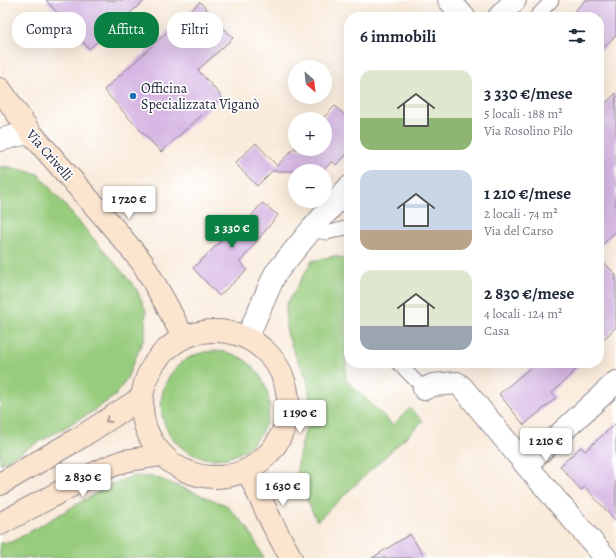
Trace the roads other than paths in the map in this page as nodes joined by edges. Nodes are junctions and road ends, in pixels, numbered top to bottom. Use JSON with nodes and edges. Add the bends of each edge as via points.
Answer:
{"nodes":[{"id":1,"x":449,"y":0,"type":"edge"},
{"id":2,"x":515,"y":0,"type":"edge"},
{"id":3,"x":552,"y":0,"type":"edge"},
{"id":4,"x":460,"y":12,"type":"edge"},
{"id":5,"x":504,"y":12,"type":"edge"},
{"id":6,"x":541,"y":12,"type":"edge"},
{"id":7,"x":0,"y":89,"type":"edge"},
{"id":8,"x":30,"y":132,"type":"junction"},
{"id":9,"x":0,"y":140,"type":"edge"},
{"id":10,"x":344,"y":193,"type":"edge"},
{"id":11,"x":344,"y":228,"type":"edge"},
{"id":12,"x":311,"y":230,"type":"junction"},
{"id":13,"x":183,"y":337,"type":"junction"},
{"id":14,"x":247,"y":338,"type":"junction"},
{"id":15,"x":403,"y":368,"type":"edge"},
{"id":16,"x":616,"y":382,"type":"edge"},
{"id":17,"x":424,"y":389,"type":"joint"},
{"id":18,"x":141,"y":398,"type":"junction"},
{"id":19,"x":161,"y":455,"type":"junction"},
{"id":20,"x":526,"y":465,"type":"junction"},
{"id":21,"x":247,"y":470,"type":"junction"},
{"id":22,"x":0,"y":484,"type":"edge"},
{"id":23,"x":0,"y":524,"type":"edge"},
{"id":24,"x":291,"y":558,"type":"edge"},
{"id":25,"x":606,"y":558,"type":"edge"}],
"edges":[{"from":1,"to":4,"type":"street"},
{"from":2,"to":5,"type":"street"},
{"from":3,"to":6,"type":"lane"},
{"from":7,"to":8,"type":"street","name":"Via Crivelli"},
{"from":8,"to":9,"type":"street"},
{"from":8,"to":13,"type":"street","name":"Via Crivelli","via":[[142,262]]},
{"from":10,"to":12,"type":"street"},
{"from":11,"to":12,"type":"lane","via":[[327,233]]},
{"from":12,"to":14,"type":"street","via":[[275,274]]},
{"from":13,"to":14,"type":"street","via":[[215,330],[232,332]]},
{"from":13,"to":18,"type":"street","via":[[167,348],[154,362],[145,380]]},
{"from":14,"to":21,"type":"street","via":[[264,349],[278,365],[286,384],[288,404],[286,424],[277,443],[264,459]]},
{"from":15,"to":17,"type":"lane"},
{"from":16,"to":20,"type":"street"},
{"from":17,"to":20,"type":"street","via":[[433,385],[457,383]]},
{"from":18,"to":19,"type":"street","via":[[142,419],[149,438]]},
{"from":18,"to":22,"type":"street","one_way":true,"via":[[81,437]]},
{"from":19,"to":21,"type":"street","via":[[180,469],[202,476],[225,477]]},
{"from":19,"to":23,"type":"street","via":[[124,461],[99,471]]},
{"from":20,"to":25,"type":"street"},
{"from":21,"to":24,"type":"street"}]}
